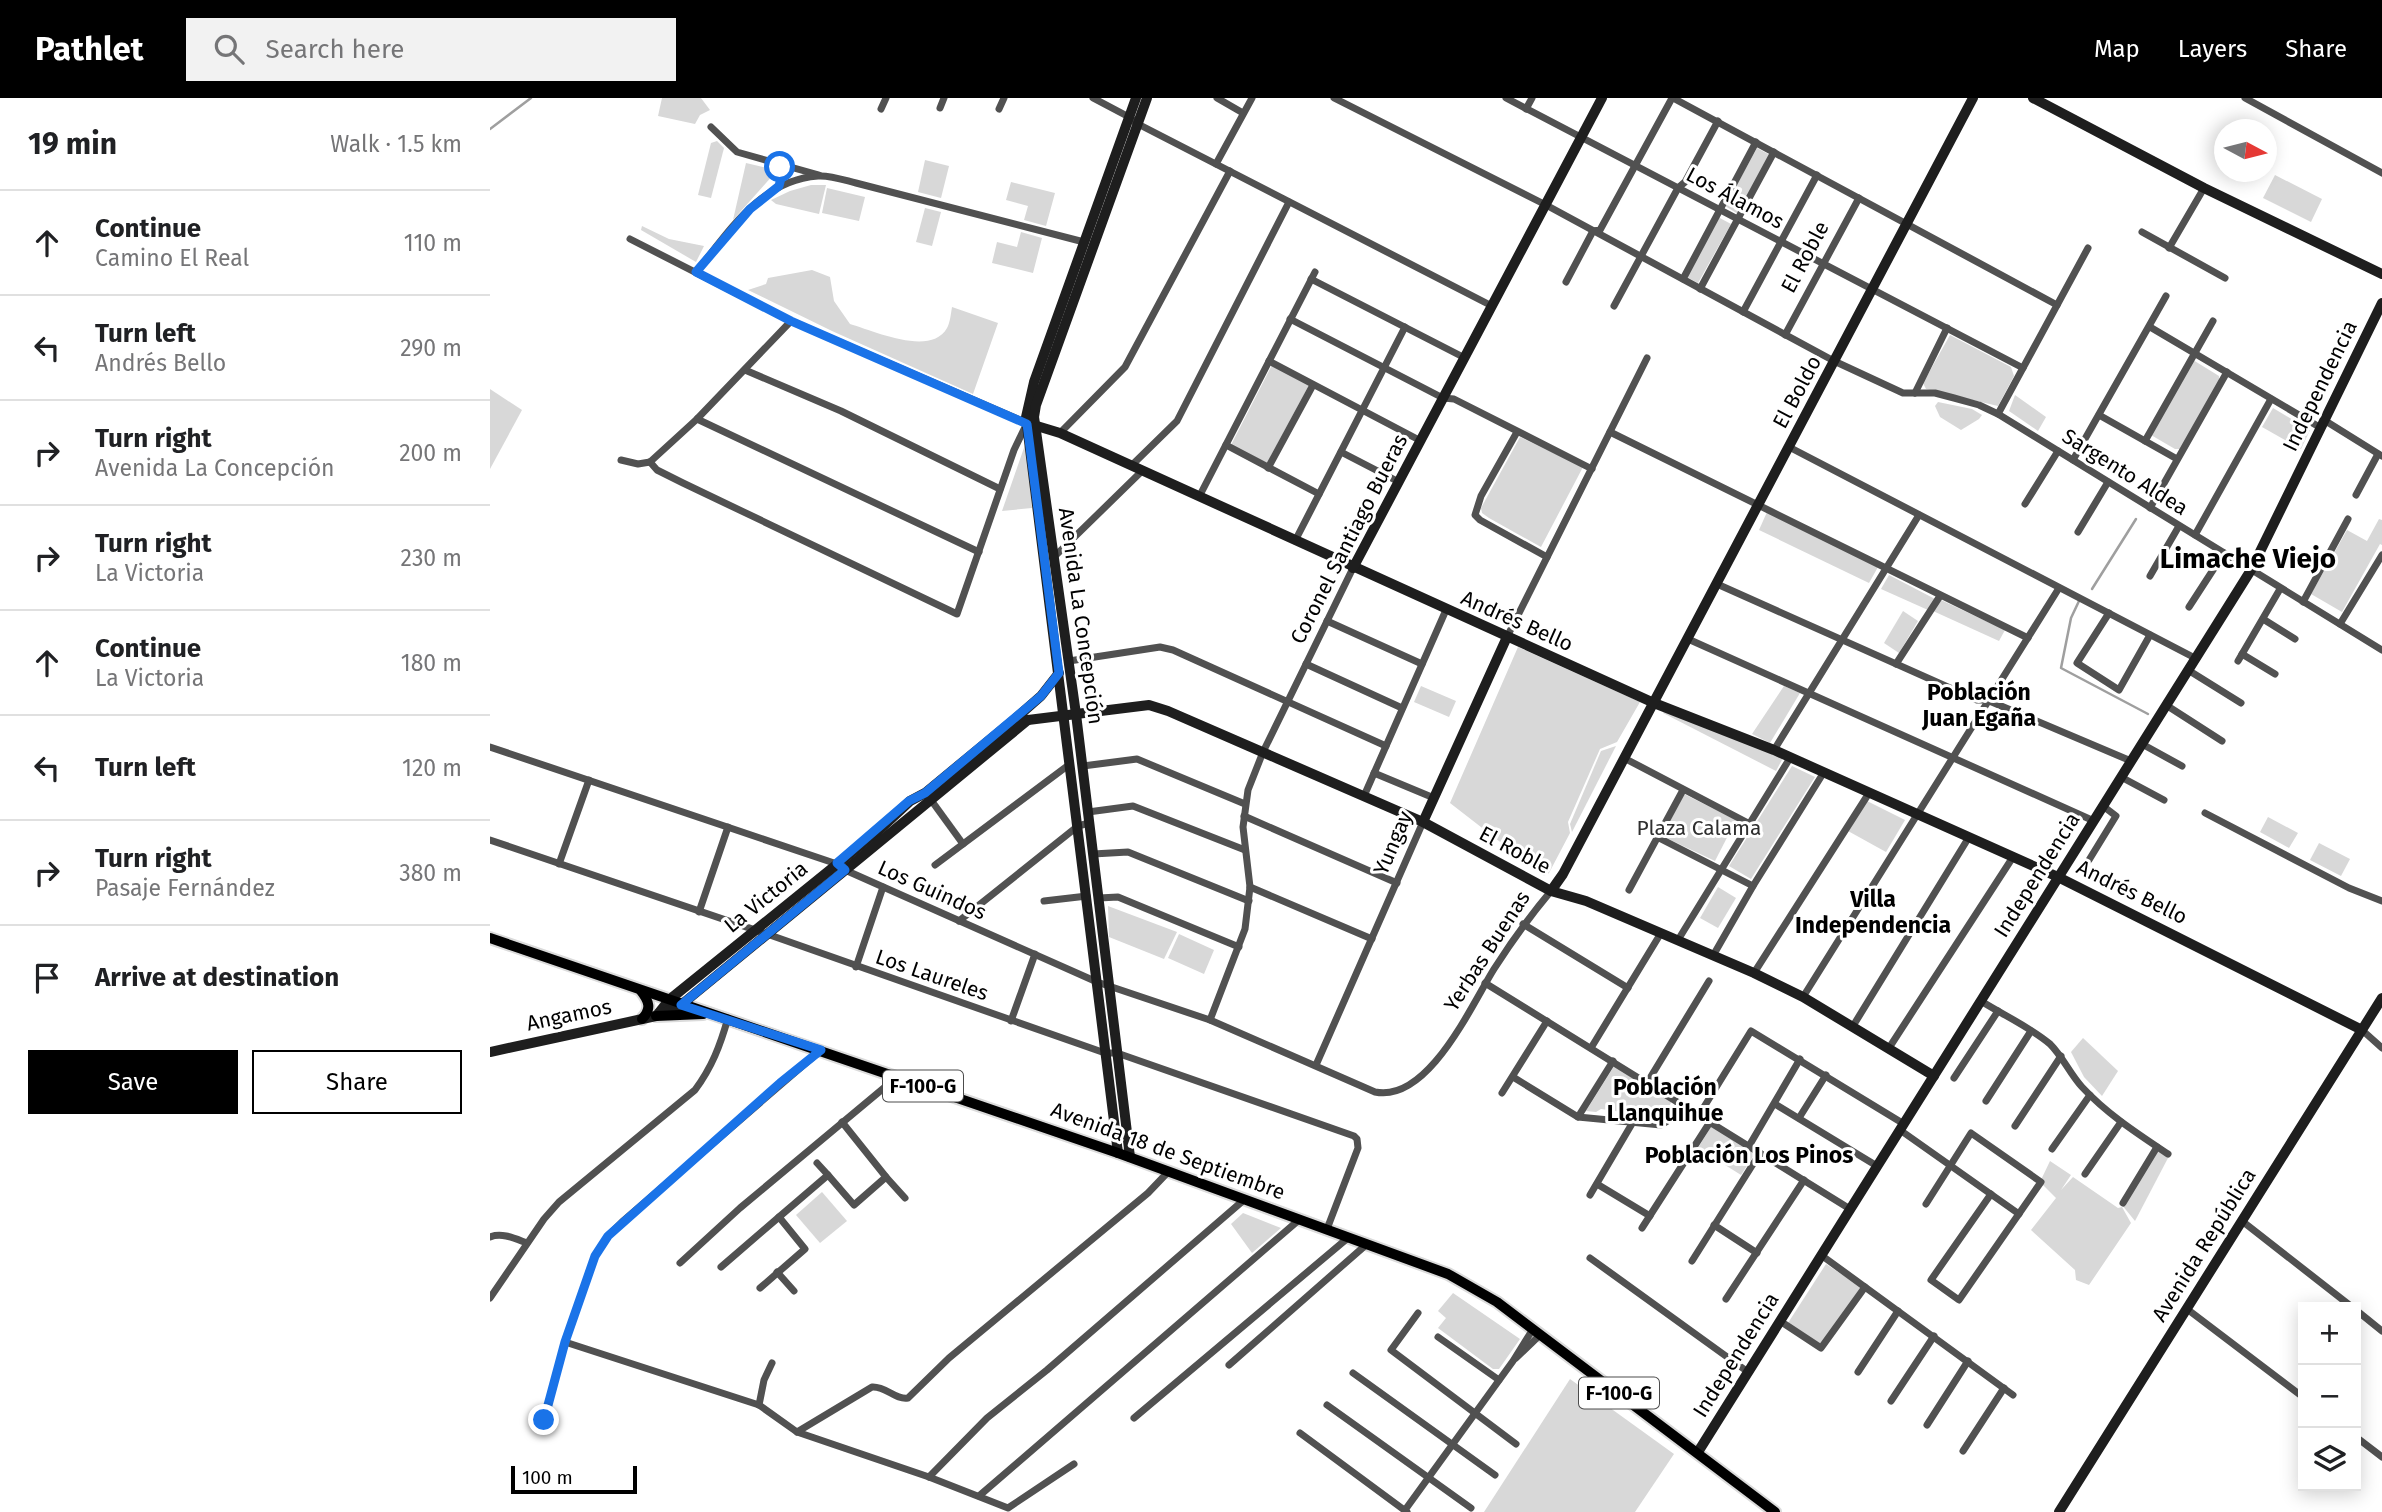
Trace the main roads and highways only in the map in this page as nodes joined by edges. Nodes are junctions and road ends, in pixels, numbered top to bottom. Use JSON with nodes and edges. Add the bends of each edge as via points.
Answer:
{"nodes":[{"id":1,"x":490,"y":937,"type":"edge"},
{"id":2,"x":641,"y":991,"type":"junction"},
{"id":3,"x":712,"y":1014,"type":"junction"},
{"id":4,"x":656,"y":1016,"type":"road end"},
{"id":5,"x":642,"y":1019,"type":"road end"},
{"id":6,"x":1775,"y":1512,"type":"edge"}],
"edges":[{"from":1,"to":2,"type":"main road","name":"Avenida 18 de Septiembre","number":"F-100-G"},
{"from":2,"to":3,"type":"main road","name":"Avenida 18 de Septiembre","number":"F-100-G"},
{"from":2,"to":5,"type":"main road","via":[[649,1006]]},
{"from":3,"to":4,"type":"main road"},
{"from":3,"to":6,"type":"main road","name":"Avenida 18 de Septiembre","number":"F-100-G","via":[[1130,1157],[1463,1282],[1497,1302]]}]}
